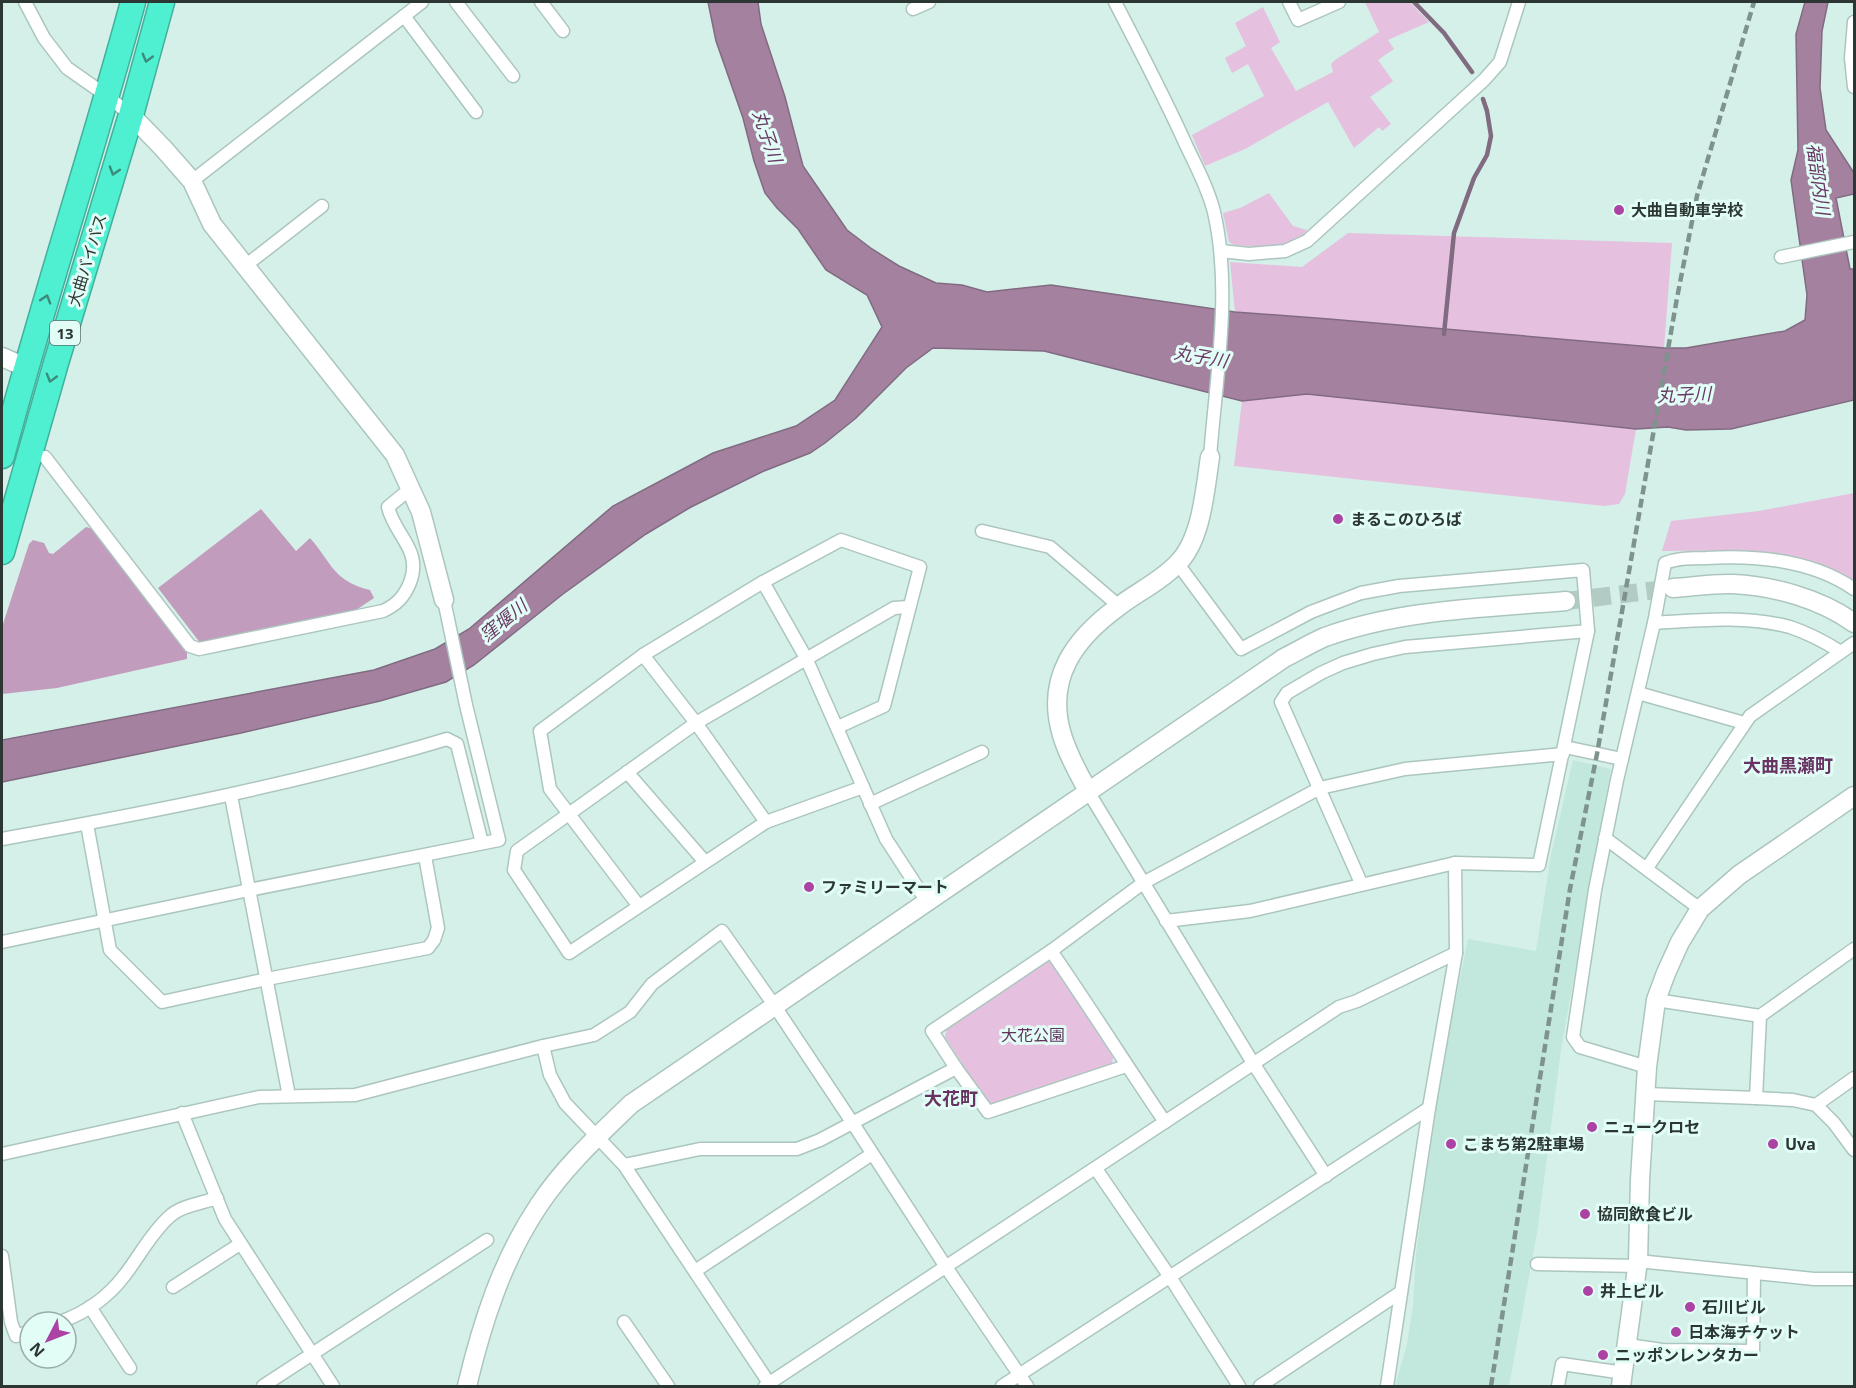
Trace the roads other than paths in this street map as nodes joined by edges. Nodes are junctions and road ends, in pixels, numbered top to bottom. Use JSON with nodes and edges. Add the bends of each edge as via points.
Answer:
{"nodes":[{"id":1,"x":25,"y":2,"type":"edge"},
{"id":2,"x":133,"y":2,"type":"edge"},
{"id":3,"x":162,"y":2,"type":"edge"},
{"id":4,"x":422,"y":2,"type":"edge"},
{"id":5,"x":456,"y":2,"type":"edge"},
{"id":6,"x":541,"y":2,"type":"edge"},
{"id":7,"x":929,"y":2,"type":"edge"},
{"id":8,"x":1115,"y":2,"type":"edge"},
{"id":9,"x":1289,"y":2,"type":"edge"},
{"id":10,"x":1339,"y":2,"type":"edge"},
{"id":11,"x":1519,"y":2,"type":"edge"},
{"id":12,"x":913,"y":9,"type":"dead end"},
{"id":13,"x":404,"y":16,"type":"junction"},
{"id":14,"x":1854,"y":22,"type":"edge"},
{"id":15,"x":563,"y":31,"type":"dead end"},
{"id":16,"x":513,"y":76,"type":"dead end"},
{"id":17,"x":1854,"y":87,"type":"edge"},
{"id":18,"x":107,"y":96,"type":"junction"},
{"id":19,"x":476,"y":112,"type":"dead end"},
{"id":20,"x":131,"y":115,"type":"junction"},
{"id":21,"x":192,"y":181,"type":"junction"},
{"id":22,"x":322,"y":206,"type":"dead end"},
{"id":23,"x":1854,"y":242,"type":"edge"},
{"id":24,"x":1221,"y":251,"type":"junction"},
{"id":25,"x":1781,"y":257,"type":"dead end"},
{"id":26,"x":245,"y":266,"type":"junction"},
{"id":27,"x":2,"y":357,"type":"edge"},
{"id":28,"x":25,"y":368,"type":"junction"},
{"id":29,"x":2,"y":456,"type":"edge"},
{"id":30,"x":45,"y":457,"type":"dead end"},
{"id":31,"x":1210,"y":457,"type":"joint"},
{"id":32,"x":410,"y":489,"type":"junction"},
{"id":33,"x":982,"y":531,"type":"dead end"},
{"id":34,"x":2,"y":552,"type":"edge"},
{"id":35,"x":1178,"y":564,"type":"junction"},
{"id":36,"x":763,"y":582,"type":"junction"},
{"id":37,"x":1673,"y":588,"type":"tunnel mouth"},
{"id":38,"x":1854,"y":589,"type":"edge"},
{"id":39,"x":444,"y":600,"type":"joint"},
{"id":40,"x":1566,"y":601,"type":"tunnel mouth"},
{"id":41,"x":1119,"y":606,"type":"junction"},
{"id":42,"x":908,"y":607,"type":"junction"},
{"id":43,"x":1654,"y":623,"type":"junction"},
{"id":44,"x":1854,"y":623,"type":"edge"},
{"id":45,"x":1587,"y":632,"type":"junction"},
{"id":46,"x":1854,"y":643,"type":"edge"},
{"id":47,"x":1841,"y":652,"type":"junction"},
{"id":48,"x":643,"y":654,"type":"junction"},
{"id":49,"x":807,"y":658,"type":"junction"},
{"id":50,"x":1638,"y":693,"type":"junction"},
{"id":51,"x":696,"y":723,"type":"junction"},
{"id":52,"x":1744,"y":723,"type":"junction"},
{"id":53,"x":838,"y":727,"type":"junction"},
{"id":54,"x":1564,"y":750,"type":"junction"},
{"id":55,"x":982,"y":752,"type":"dead end"},
{"id":56,"x":1622,"y":759,"type":"junction"},
{"id":57,"x":627,"y":772,"type":"junction"},
{"id":58,"x":863,"y":787,"type":"junction"},
{"id":59,"x":1320,"y":788,"type":"junction"},
{"id":60,"x":1089,"y":793,"type":"junction"},
{"id":61,"x":231,"y":796,"type":"junction"},
{"id":62,"x":1854,"y":796,"type":"edge"},
{"id":63,"x":870,"y":804,"type":"junction"},
{"id":64,"x":568,"y":814,"type":"junction"},
{"id":65,"x":766,"y":822,"type":"junction"},
{"id":66,"x":87,"y":824,"type":"junction"},
{"id":67,"x":1605,"y":838,"type":"junction"},
{"id":68,"x":2,"y":839,"type":"edge"},
{"id":69,"x":499,"y":840,"type":"junction"},
{"id":70,"x":482,"y":843,"type":"junction"},
{"id":71,"x":517,"y":851,"type":"junction"},
{"id":72,"x":425,"y":856,"type":"junction"},
{"id":73,"x":705,"y":862,"type":"junction"},
{"id":74,"x":1455,"y":863,"type":"junction"},
{"id":75,"x":1647,"y":868,"type":"junction"},
{"id":76,"x":1143,"y":883,"type":"junction"},
{"id":77,"x":1361,"y":883,"type":"junction"},
{"id":78,"x":249,"y":890,"type":"junction"},
{"id":79,"x":927,"y":902,"type":"junction"},
{"id":80,"x":638,"y":905,"type":"junction"},
{"id":81,"x":1700,"y":909,"type":"junction"},
{"id":82,"x":105,"y":921,"type":"junction"},
{"id":83,"x":1166,"y":921,"type":"junction"},
{"id":84,"x":2,"y":942,"type":"edge"},
{"id":85,"x":1854,"y":950,"type":"edge"},
{"id":86,"x":1051,"y":951,"type":"junction"},
{"id":87,"x":1456,"y":953,"type":"junction"},
{"id":88,"x":267,"y":979,"type":"junction"},
{"id":89,"x":1656,"y":999,"type":"junction"},
{"id":90,"x":774,"y":1005,"type":"junction"},
{"id":91,"x":1760,"y":1016,"type":"junction"},
{"id":92,"x":543,"y":1046,"type":"junction"},
{"id":93,"x":1253,"y":1064,"type":"junction"},
{"id":94,"x":1126,"y":1066,"type":"junction"},
{"id":95,"x":1647,"y":1067,"type":"junction"},
{"id":96,"x":956,"y":1068,"type":"junction"},
{"id":97,"x":1854,"y":1078,"type":"edge"},
{"id":98,"x":1646,"y":1094,"type":"junction"},
{"id":99,"x":289,"y":1096,"type":"junction"},
{"id":100,"x":1756,"y":1098,"type":"junction"},
{"id":101,"x":1816,"y":1105,"type":"junction"},
{"id":102,"x":1429,"y":1108,"type":"junction"},
{"id":103,"x":182,"y":1113,"type":"junction"},
{"id":104,"x":852,"y":1122,"type":"junction"},
{"id":105,"x":1165,"y":1122,"type":"junction"},
{"id":106,"x":597,"y":1137,"type":"junction"},
{"id":107,"x":1854,"y":1150,"type":"edge"},
{"id":108,"x":2,"y":1154,"type":"edge"},
{"id":109,"x":872,"y":1154,"type":"junction"},
{"id":110,"x":624,"y":1165,"type":"junction"},
{"id":111,"x":1096,"y":1169,"type":"junction"},
{"id":112,"x":1326,"y":1176,"type":"junction"},
{"id":113,"x":217,"y":1198,"type":"junction"},
{"id":114,"x":487,"y":1240,"type":"dead end"},
{"id":115,"x":240,"y":1244,"type":"junction"},
{"id":116,"x":2,"y":1256,"type":"edge"},
{"id":117,"x":1638,"y":1263,"type":"junction"},
{"id":118,"x":1537,"y":1264,"type":"dead end"},
{"id":119,"x":946,"y":1267,"type":"junction"},
{"id":120,"x":695,"y":1271,"type":"junction"},
{"id":121,"x":1754,"y":1272,"type":"junction"},
{"id":122,"x":1170,"y":1277,"type":"junction"},
{"id":123,"x":1854,"y":1279,"type":"edge"},
{"id":124,"x":173,"y":1287,"type":"dead end"},
{"id":125,"x":1401,"y":1292,"type":"junction"},
{"id":126,"x":90,"y":1307,"type":"junction"},
{"id":127,"x":78,"y":1313,"type":"edge"},
{"id":128,"x":624,"y":1322,"type":"dead end"},
{"id":129,"x":18,"y":1335,"type":"edge"},
{"id":130,"x":1628,"y":1345,"type":"junction"},
{"id":131,"x":311,"y":1354,"type":"junction"},
{"id":132,"x":130,"y":1368,"type":"dead end"},
{"id":133,"x":1020,"y":1375,"type":"junction"},
{"id":134,"x":1623,"y":1380,"type":"edge"},
{"id":135,"x":262,"y":1386,"type":"edge"},
{"id":136,"x":333,"y":1386,"type":"edge"},
{"id":137,"x":467,"y":1386,"type":"edge"},
{"id":138,"x":668,"y":1386,"type":"edge"},
{"id":139,"x":768,"y":1386,"type":"edge"},
{"id":140,"x":1002,"y":1386,"type":"edge"},
{"id":141,"x":1028,"y":1386,"type":"edge"},
{"id":142,"x":1239,"y":1386,"type":"edge"},
{"id":143,"x":1260,"y":1386,"type":"edge"},
{"id":144,"x":1387,"y":1386,"type":"edge"},
{"id":145,"x":1558,"y":1386,"type":"edge"}],
"edges":[{"from":1,"to":18,"type":"street","via":[[44,38],[67,68]]},
{"from":2,"to":18,"type":"highway","name":"大曲バイパス","number":"13"},
{"from":3,"to":20,"type":"highway","name":"大曲バイパス","number":"13","one_way":true},
{"from":4,"to":13,"type":"street"},
{"from":5,"to":16,"type":"street"},
{"from":6,"to":15,"type":"street"},
{"from":7,"to":12,"type":"street"},
{"from":8,"to":24,"type":"street","via":[[1205,187],[1214,210]]},
{"from":9,"to":10,"type":"street","via":[[1298,20]]},
{"from":11,"to":24,"type":"street","via":[[1500,62],[1307,242],[1285,251]]},
{"from":13,"to":19,"type":"street"},
{"from":13,"to":21,"type":"street"},
{"from":14,"to":17,"type":"street"},
{"from":18,"to":20,"type":"street"},
{"from":28,"to":18,"type":"highway","name":"大曲バイパス","number":"13","one_way":true},
{"from":20,"to":21,"type":"street"},
{"from":20,"to":34,"type":"highway","name":"大曲バイパス","number":"13","one_way":true},
{"from":21,"to":26,"type":"street","via":[[212,224]]},
{"from":22,"to":26,"type":"street"},
{"from":23,"to":25,"type":"street"},
{"from":24,"to":31,"type":"street","via":[[1224,290]]},
{"from":26,"to":32,"type":"street","via":[[395,455]]},
{"from":27,"to":28,"type":"street"},
{"from":28,"to":29,"type":"highway","name":"大曲バイパス","number":"13"},
{"from":30,"to":32,"type":"street","via":[[190,646],[199,649],[383,611],[395,605],[405,595],[414,560],[406,540],[390,519],[388,507]]},
{"from":31,"to":35,"type":"street","via":[[1196,534]]},
{"from":32,"to":39,"type":"street","via":[[421,512]]},
{"from":33,"to":41,"type":"street","via":[[1050,547]]},
{"from":35,"to":41,"type":"street"},
{"from":35,"to":45,"type":"street","via":[[1241,649],[1311,612],[1361,593],[1399,586],[1583,570]]},
{"from":36,"to":42,"type":"street","via":[[841,540],[920,567]]},
{"from":36,"to":48,"type":"street"},
{"from":36,"to":49,"type":"street"},
{"from":37,"to":44,"type":"street","via":[[1731,584],[1760,587],[1817,603]]},
{"from":38,"to":43,"type":"street","via":[[1824,574],[1773,560],[1736,556],[1675,559],[1665,563]]},
{"from":39,"to":69,"type":"street"},
{"from":40,"to":60,"type":"street","via":[[1406,615],[1323,638],[1261,673]]},
{"from":41,"to":60,"type":"street","via":[[1091,628],[1075,648],[1063,669],[1058,692],[1062,734]]},
{"from":42,"to":49,"type":"street","via":[[894,608]]},
{"from":42,"to":53,"type":"street","via":[[884,706]]},
{"from":43,"to":47,"type":"street","via":[[1754,621],[1790,627]]},
{"from":43,"to":50,"type":"street"},
{"from":45,"to":54,"type":"street"},
{"from":45,"to":59,"type":"street","via":[[1405,647],[1343,663],[1295,687],[1281,702]]},
{"from":46,"to":47,"type":"street"},
{"from":47,"to":52,"type":"street"},
{"from":48,"to":51,"type":"street"},
{"from":48,"to":64,"type":"street","via":[[540,731],[549,789]]},
{"from":49,"to":51,"type":"street"},
{"from":49,"to":53,"type":"street"},
{"from":50,"to":52,"type":"street"},
{"from":50,"to":56,"type":"street"},
{"from":51,"to":57,"type":"street"},
{"from":51,"to":65,"type":"street"},
{"from":52,"to":75,"type":"street"},
{"from":53,"to":58,"type":"street"},
{"from":54,"to":56,"type":"street"},
{"from":54,"to":59,"type":"street","via":[[1405,769]]},
{"from":54,"to":74,"type":"street","via":[[1539,865]]},
{"from":55,"to":63,"type":"street"},
{"from":56,"to":67,"type":"street"},
{"from":57,"to":64,"type":"street"},
{"from":57,"to":73,"type":"street"},
{"from":58,"to":63,"type":"street"},
{"from":58,"to":65,"type":"street"},
{"from":59,"to":76,"type":"street"},
{"from":59,"to":77,"type":"street"},
{"from":60,"to":76,"type":"street"},
{"from":60,"to":79,"type":"street"},
{"from":61,"to":66,"type":"street"},
{"from":61,"to":70,"type":"street","via":[[447,739],[457,744]]},
{"from":61,"to":78,"type":"street"},
{"from":62,"to":81,"type":"street","via":[[1739,875]]},
{"from":63,"to":79,"type":"street","via":[[886,839]]},
{"from":64,"to":71,"type":"street"},
{"from":64,"to":80,"type":"street"},
{"from":65,"to":73,"type":"street"},
{"from":66,"to":68,"type":"street"},
{"from":66,"to":82,"type":"street"},
{"from":67,"to":75,"type":"street"},
{"from":67,"to":95,"type":"street","via":[[1573,1037],[1580,1047]]},
{"from":69,"to":70,"type":"street"},
{"from":69,"to":71,"type":"street"},
{"from":70,"to":72,"type":"street"},
{"from":71,"to":80,"type":"street","via":[[514,870],[569,953]]},
{"from":72,"to":78,"type":"street"},
{"from":72,"to":88,"type":"street","via":[[438,928],[428,948]]},
{"from":73,"to":80,"type":"street"},
{"from":74,"to":77,"type":"street"},
{"from":74,"to":87,"type":"street"},
{"from":75,"to":81,"type":"street"},
{"from":76,"to":83,"type":"street"},
{"from":76,"to":86,"type":"street"},
{"from":77,"to":83,"type":"street","via":[[1250,910]]},
{"from":78,"to":82,"type":"street"},
{"from":78,"to":88,"type":"street"},
{"from":79,"to":90,"type":"street"},
{"from":81,"to":89,"type":"street","via":[[1675,952]]},
{"from":82,"to":84,"type":"street"},
{"from":82,"to":88,"type":"street","via":[[110,950],[162,1002]]},
{"from":83,"to":93,"type":"street"},
{"from":85,"to":91,"type":"street"},
{"from":86,"to":94,"type":"street"},
{"from":86,"to":96,"type":"street","via":[[932,1031]]},
{"from":87,"to":93,"type":"street","via":[[1339,1007]]},
{"from":87,"to":102,"type":"street"},
{"from":88,"to":99,"type":"street"},
{"from":89,"to":91,"type":"street"},
{"from":89,"to":95,"type":"street"},
{"from":90,"to":92,"type":"street","via":[[722,931],[652,984],[630,1012],[594,1035]]},
{"from":90,"to":104,"type":"street"},
{"from":90,"to":106,"type":"street","via":[[631,1104]]},
{"from":91,"to":100,"type":"street"},
{"from":92,"to":99,"type":"street","via":[[355,1095]]},
{"from":92,"to":106,"type":"street","via":[[549,1075],[565,1103]]},
{"from":93,"to":105,"type":"street"},
{"from":93,"to":112,"type":"street"},
{"from":94,"to":96,"type":"street","via":[[988,1112]]},
{"from":94,"to":105,"type":"street"},
{"from":95,"to":98,"type":"street"},
{"from":96,"to":104,"type":"street"},
{"from":97,"to":101,"type":"street"},
{"from":98,"to":100,"type":"street"},
{"from":98,"to":117,"type":"street"},
{"from":99,"to":103,"type":"street","via":[[259,1097]]},
{"from":100,"to":101,"type":"street"},
{"from":101,"to":107,"type":"street"},
{"from":102,"to":112,"type":"street"},
{"from":102,"to":125,"type":"street"},
{"from":103,"to":108,"type":"street"},
{"from":103,"to":113,"type":"street"},
{"from":104,"to":109,"type":"street"},
{"from":104,"to":110,"type":"street","via":[[796,1149],[700,1149]]},
{"from":105,"to":111,"type":"street"},
{"from":106,"to":110,"type":"street"},
{"from":106,"to":137,"type":"street","via":[[539,1205],[514,1250],[485,1316]]},
{"from":109,"to":119,"type":"street"},
{"from":109,"to":120,"type":"street"},
{"from":110,"to":120,"type":"street"},
{"from":111,"to":119,"type":"street"},
{"from":111,"to":122,"type":"street"},
{"from":112,"to":122,"type":"street"},
{"from":113,"to":115,"type":"street"},
{"from":113,"to":126,"type":"street","via":[[170,1215],[123,1278]]},
{"from":114,"to":131,"type":"street"},
{"from":115,"to":124,"type":"street"},
{"from":115,"to":131,"type":"street"},
{"from":116,"to":129,"type":"street","via":[[11,1322]]},
{"from":117,"to":118,"type":"street"},
{"from":117,"to":121,"type":"street"},
{"from":117,"to":130,"type":"street"},
{"from":119,"to":133,"type":"street"},
{"from":119,"to":139,"type":"street"},
{"from":120,"to":139,"type":"street"},
{"from":121,"to":123,"type":"street"},
{"from":121,"to":130,"type":"street","via":[[1753,1352],[1662,1350]]},
{"from":122,"to":133,"type":"street"},
{"from":122,"to":142,"type":"street"},
{"from":125,"to":143,"type":"street"},
{"from":125,"to":144,"type":"street"},
{"from":126,"to":127,"type":"street"},
{"from":126,"to":132,"type":"street"},
{"from":128,"to":138,"type":"street"},
{"from":130,"to":134,"type":"street"},
{"from":131,"to":135,"type":"street"},
{"from":131,"to":136,"type":"street"},
{"from":133,"to":140,"type":"street"},
{"from":133,"to":141,"type":"street"},
{"from":134,"to":145,"type":"street","via":[[1562,1364]]}]}
